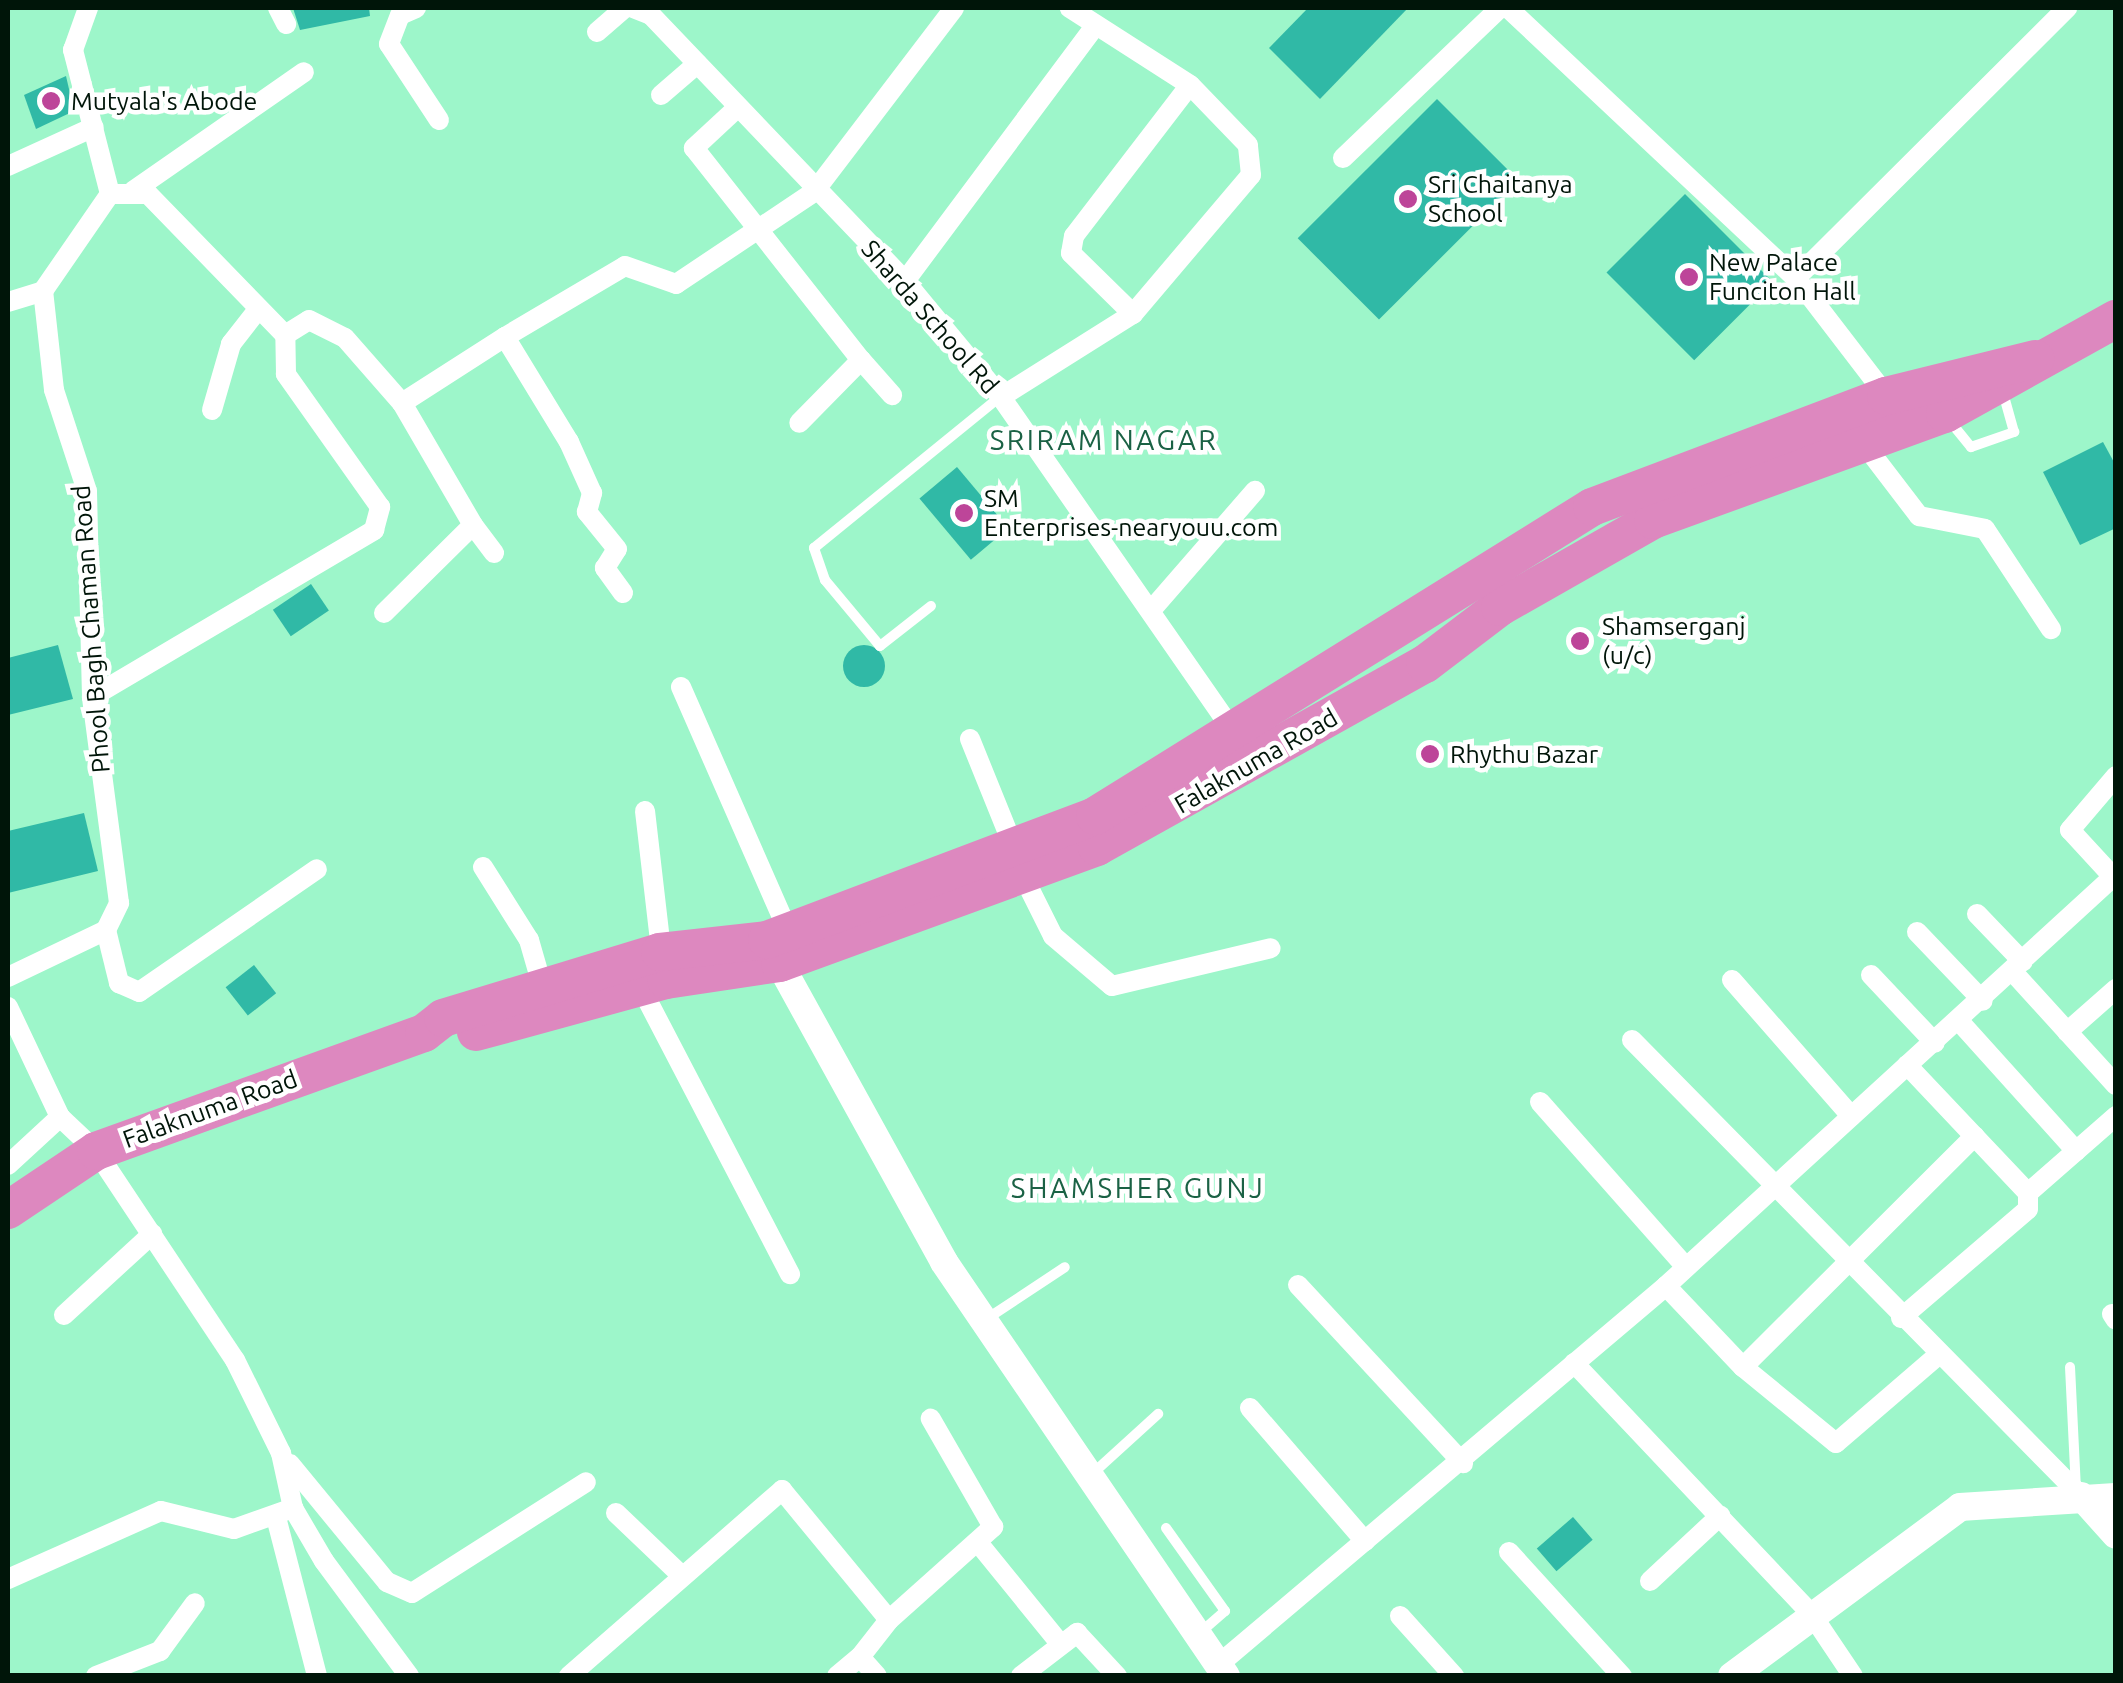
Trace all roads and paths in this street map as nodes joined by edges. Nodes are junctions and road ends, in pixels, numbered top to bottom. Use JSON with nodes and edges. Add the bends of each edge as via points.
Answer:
{"nodes":[{"id":1,"x":88,"y":8,"type":"edge"},
{"id":2,"x":636,"y":8,"type":"edge"},
{"id":3,"x":954,"y":8,"type":"edge"},
{"id":4,"x":1070,"y":8,"type":"edge"},
{"id":5,"x":1500,"y":8,"type":"edge"},
{"id":6,"x":1508,"y":8,"type":"edge"},
{"id":7,"x":2067,"y":8,"type":"edge"},
{"id":8,"x":405,"y":10,"type":"edge"},
{"id":9,"x":1096,"y":25,"type":"junction"},
{"id":10,"x":596,"y":32,"type":"dead end"},
{"id":11,"x":698,"y":64,"type":"junction"},
{"id":12,"x":304,"y":72,"type":"dead end"},
{"id":13,"x":1190,"y":84,"type":"junction"},
{"id":14,"x":660,"y":95,"type":"dead end"},
{"id":15,"x":738,"y":108,"type":"junction"},
{"id":16,"x":439,"y":120,"type":"dead end"},
{"id":17,"x":94,"y":127,"type":"junction"},
{"id":18,"x":1342,"y":158,"type":"dead end"},
{"id":19,"x":8,"y":166,"type":"edge"},
{"id":20,"x":133,"y":192,"type":"junction"},
{"id":21,"x":814,"y":192,"type":"junction"},
{"id":22,"x":110,"y":194,"type":"junction"},
{"id":23,"x":752,"y":225,"type":"junction"},
{"id":24,"x":1796,"y":278,"type":"junction"},
{"id":25,"x":905,"y":282,"type":"junction"},
{"id":26,"x":43,"y":291,"type":"junction"},
{"id":27,"x":11,"y":293,"type":"edge"},
{"id":28,"x":256,"y":312,"type":"junction"},
{"id":29,"x":1134,"y":314,"type":"junction"},
{"id":30,"x":2116,"y":320,"type":"edge"},
{"id":31,"x":284,"y":335,"type":"junction"},
{"id":32,"x":505,"y":337,"type":"junction"},
{"id":33,"x":2036,"y":359,"type":"junction"},
{"id":34,"x":861,"y":360,"type":"junction"},
{"id":35,"x":892,"y":395,"type":"dead end"},
{"id":36,"x":1886,"y":396,"type":"junction"},
{"id":37,"x":1001,"y":397,"type":"junction"},
{"id":38,"x":402,"y":403,"type":"junction"},
{"id":39,"x":212,"y":410,"type":"dead end"},
{"id":40,"x":1927,"y":420,"type":"junction"},
{"id":41,"x":799,"y":423,"type":"dead end"},
{"id":42,"x":1864,"y":444,"type":"junction"},
{"id":43,"x":1256,"y":492,"type":"dead end"},
{"id":44,"x":473,"y":525,"type":"junction"},
{"id":45,"x":494,"y":553,"type":"dead end"},
{"id":46,"x":623,"y":593,"type":"dead end"},
{"id":47,"x":931,"y":606,"type":"dead end"},
{"id":48,"x":1154,"y":606,"type":"junction"},
{"id":49,"x":384,"y":613,"type":"dead end"},
{"id":50,"x":2051,"y":629,"type":"dead end"},
{"id":51,"x":681,"y":687,"type":"dead end"},
{"id":52,"x":92,"y":697,"type":"junction"},
{"id":53,"x":970,"y":738,"type":"dead end"},
{"id":54,"x":1242,"y":749,"type":"junction"},
{"id":55,"x":2116,"y":776,"type":"edge"},
{"id":56,"x":645,"y":811,"type":"dead end"},
{"id":57,"x":1018,"y":861,"type":"junction"},
{"id":58,"x":483,"y":868,"type":"dead end"},
{"id":59,"x":316,"y":869,"type":"dead end"},
{"id":60,"x":2114,"y":878,"type":"edge"},
{"id":61,"x":1978,"y":914,"type":"dead end"},
{"id":62,"x":106,"y":930,"type":"junction"},
{"id":63,"x":1917,"y":932,"type":"dead end"},
{"id":64,"x":778,"y":945,"type":"junction"},
{"id":65,"x":1271,"y":948,"type":"dead end"},
{"id":66,"x":2018,"y":967,"type":"junction"},
{"id":67,"x":655,"y":973,"type":"junction"},
{"id":68,"x":1872,"y":975,"type":"dead end"},
{"id":69,"x":8,"y":976,"type":"edge"},
{"id":70,"x":1732,"y":980,"type":"dead end"},
{"id":71,"x":542,"y":985,"type":"junction"},
{"id":72,"x":2116,"y":989,"type":"edge"},
{"id":73,"x":1982,"y":1001,"type":"junction"},
{"id":74,"x":8,"y":1007,"type":"edge"},
{"id":75,"x":1959,"y":1021,"type":"junction"},
{"id":76,"x":2068,"y":1032,"type":"junction"},
{"id":77,"x":424,"y":1033,"type":"junction"},
{"id":78,"x":1632,"y":1040,"type":"dead end"},
{"id":79,"x":1935,"y":1043,"type":"junction"},
{"id":80,"x":1907,"y":1065,"type":"junction"},
{"id":81,"x":2116,"y":1085,"type":"edge"},
{"id":82,"x":1540,"y":1102,"type":"dead end"},
{"id":83,"x":1850,"y":1116,"type":"junction"},
{"id":84,"x":2116,"y":1116,"type":"edge"},
{"id":85,"x":60,"y":1117,"type":"junction"},
{"id":86,"x":1976,"y":1136,"type":"junction"},
{"id":87,"x":96,"y":1151,"type":"junction"},
{"id":88,"x":2076,"y":1151,"type":"junction"},
{"id":89,"x":12,"y":1154,"type":"edge"},
{"id":90,"x":1771,"y":1186,"type":"junction"},
{"id":91,"x":2028,"y":1193,"type":"junction"},
{"id":92,"x":8,"y":1210,"type":"edge"},
{"id":93,"x":152,"y":1234,"type":"junction"},
{"id":94,"x":1846,"y":1264,"type":"junction"},
{"id":95,"x":1064,"y":1266,"type":"dead end"},
{"id":96,"x":1685,"y":1266,"type":"junction"},
{"id":97,"x":790,"y":1274,"type":"dead end"},
{"id":98,"x":1298,"y":1285,"type":"dead end"},
{"id":99,"x":1666,"y":1286,"type":"junction"},
{"id":100,"x":64,"y":1315,"type":"dead end"},
{"id":101,"x":1900,"y":1318,"type":"junction"},
{"id":102,"x":982,"y":1321,"type":"junction"},
{"id":103,"x":1936,"y":1357,"type":"junction"},
{"id":104,"x":1574,"y":1363,"type":"junction"},
{"id":105,"x":1743,"y":1367,"type":"junction"},
{"id":106,"x":2070,"y":1367,"type":"dead end"},
{"id":107,"x":1250,"y":1408,"type":"dead end"},
{"id":108,"x":1158,"y":1414,"type":"dead end"},
{"id":109,"x":931,"y":1419,"type":"dead end"},
{"id":110,"x":281,"y":1453,"type":"junction"},
{"id":111,"x":1463,"y":1463,"type":"junction"},
{"id":112,"x":1086,"y":1479,"type":"junction"},
{"id":113,"x":586,"y":1482,"type":"dead end"},
{"id":114,"x":2078,"y":1493,"type":"junction"},
{"id":115,"x":2116,"y":1497,"type":"edge"},
{"id":116,"x":616,"y":1513,"type":"dead end"},
{"id":117,"x":285,"y":1514,"type":"junction"},
{"id":118,"x":1720,"y":1516,"type":"junction"},
{"id":119,"x":1166,"y":1528,"type":"dead end"},
{"id":120,"x":2116,"y":1535,"type":"edge"},
{"id":121,"x":1366,"y":1541,"type":"junction"},
{"id":122,"x":980,"y":1545,"type":"junction"},
{"id":123,"x":1509,"y":1552,"type":"dead end"},
{"id":124,"x":680,"y":1574,"type":"junction"},
{"id":125,"x":8,"y":1580,"type":"edge"},
{"id":126,"x":1650,"y":1581,"type":"dead end"},
{"id":127,"x":195,"y":1602,"type":"dead end"},
{"id":128,"x":1812,"y":1615,"type":"junction"},
{"id":129,"x":1400,"y":1616,"type":"dead end"},
{"id":130,"x":889,"y":1620,"type":"junction"},
{"id":131,"x":1197,"y":1636,"type":"junction"},
{"id":132,"x":1058,"y":1642,"type":"junction"},
{"id":133,"x":860,"y":1658,"type":"junction"},
{"id":134,"x":1222,"y":1670,"type":"edge"},
{"id":135,"x":96,"y":1676,"type":"edge"},
{"id":136,"x":317,"y":1676,"type":"edge"},
{"id":137,"x":410,"y":1676,"type":"edge"},
{"id":138,"x":569,"y":1676,"type":"edge"},
{"id":139,"x":837,"y":1676,"type":"edge"},
{"id":140,"x":877,"y":1676,"type":"edge"},
{"id":141,"x":1021,"y":1676,"type":"edge"},
{"id":142,"x":1116,"y":1676,"type":"edge"},
{"id":143,"x":1454,"y":1676,"type":"edge"},
{"id":144,"x":1622,"y":1676,"type":"edge"},
{"id":145,"x":1732,"y":1676,"type":"edge"},
{"id":146,"x":1852,"y":1676,"type":"edge"}],
"edges":[{"from":1,"to":17,"type":"street","via":[[73,50]]},
{"from":2,"to":10,"type":"street"},
{"from":2,"to":11,"type":"street","name":"Sharda School Rd"},
{"from":3,"to":21,"type":"street"},
{"from":4,"to":9,"type":"street"},
{"from":5,"to":18,"type":"street"},
{"from":6,"to":24,"type":"street"},
{"from":7,"to":24,"type":"street"},
{"from":8,"to":16,"type":"street","via":[[388,44]]},
{"from":9,"to":13,"type":"street"},
{"from":9,"to":25,"type":"street"},
{"from":11,"to":14,"type":"street"},
{"from":11,"to":15,"type":"street","name":"Sharda School Rd"},
{"from":12,"to":20,"type":"street"},
{"from":13,"to":29,"type":"street","via":[[1248,145],[1251,175]]},
{"from":13,"to":29,"type":"street","via":[[1074,236],[1071,253]]},
{"from":15,"to":21,"type":"street","name":"Sharda School Rd"},
{"from":15,"to":23,"type":"street","via":[[694,148]]},
{"from":17,"to":19,"type":"street"},
{"from":17,"to":22,"type":"street"},
{"from":20,"to":22,"type":"street"},
{"from":20,"to":28,"type":"street","via":[[148,194]]},
{"from":21,"to":23,"type":"street"},
{"from":21,"to":25,"type":"street","name":"Sharda School Rd"},
{"from":22,"to":26,"type":"street"},
{"from":23,"to":32,"type":"street","via":[[676,284],[625,266]]},
{"from":23,"to":34,"type":"street"},
{"from":24,"to":36,"type":"street"},
{"from":25,"to":37,"type":"street","name":"Sharda School Rd"},
{"from":26,"to":27,"type":"street"},
{"from":26,"to":52,"type":"street","name":"Phool Bagh Chaman Road","via":[[54,390],[87,491]]},
{"from":28,"to":31,"type":"street"},
{"from":28,"to":39,"type":"street","via":[[231,344]]},
{"from":29,"to":37,"type":"street"},
{"from":30,"to":33,"type":"highway","name":"Falaknuma Road"},
{"from":31,"to":38,"type":"street","via":[[309,320],[326,325]]},
{"from":31,"to":52,"type":"street","via":[[286,374],[380,507],[374,530]]},
{"from":32,"to":38,"type":"street"},
{"from":32,"to":46,"type":"street","via":[[569,442],[592,493],[587,512],[617,549],[605,568]]},
{"from":33,"to":36,"type":"highway","name":"Falaknuma Road"},
{"from":33,"to":40,"type":"highway","name":"Falaknuma Road","via":[[2002,388]]},
{"from":34,"to":35,"type":"street"},
{"from":34,"to":41,"type":"street"},
{"from":36,"to":40,"type":"street"},
{"from":36,"to":54,"type":"highway","name":"Falaknuma Road","via":[[1592,507]]},
{"from":37,"to":47,"type":"lane","via":[[814,551],[861,632],[880,646]]},
{"from":37,"to":48,"type":"street","name":"Sharda School Rd"},
{"from":38,"to":44,"type":"street"},
{"from":40,"to":42,"type":"highway","name":"Falaknuma Road"},
{"from":42,"to":50,"type":"street","via":[[1919,516],[1985,529]]},
{"from":42,"to":54,"type":"highway","name":"Falaknuma Road","via":[[1653,520]]},
{"from":43,"to":48,"type":"street"},
{"from":44,"to":45,"type":"street"},
{"from":44,"to":49,"type":"street"},
{"from":48,"to":54,"type":"street","name":"Sharda School Rd"},
{"from":51,"to":64,"type":"street"},
{"from":52,"to":62,"type":"street","name":"Phool Bagh Chaman Road","via":[[119,903]]},
{"from":53,"to":57,"type":"street"},
{"from":54,"to":57,"type":"highway","name":"Falaknuma Road","via":[[1137,829]]},
{"from":55,"to":60,"type":"street","via":[[2070,830]]},
{"from":56,"to":67,"type":"street"},
{"from":57,"to":64,"type":"highway","name":"Falaknuma Road"},
{"from":57,"to":65,"type":"street","via":[[1053,936],[1112,986]]},
{"from":58,"to":71,"type":"street","via":[[529,940]]},
{"from":59,"to":62,"type":"street","via":[[139,992],[120,984]]},
{"from":60,"to":66,"type":"street"},
{"from":61,"to":66,"type":"street"},
{"from":62,"to":69,"type":"street"},
{"from":63,"to":73,"type":"street"},
{"from":64,"to":67,"type":"highway","name":"Falaknuma Road"},
{"from":64,"to":102,"type":"main road"},
{"from":66,"to":73,"type":"street"},
{"from":66,"to":76,"type":"street"},
{"from":67,"to":71,"type":"highway","name":"Falaknuma Road"},
{"from":67,"to":77,"type":"highway","name":"Falaknuma Road","via":[[456,1037]]},
{"from":67,"to":97,"type":"street"},
{"from":68,"to":79,"type":"street"},
{"from":70,"to":83,"type":"street"},
{"from":71,"to":77,"type":"highway","name":"Falaknuma Road","via":[[443,1018]]},
{"from":72,"to":76,"type":"street"},
{"from":73,"to":75,"type":"street"},
{"from":74,"to":85,"type":"street"},
{"from":75,"to":79,"type":"street"},
{"from":75,"to":88,"type":"street"},
{"from":76,"to":81,"type":"street"},
{"from":77,"to":87,"type":"highway","name":"Falaknuma Road"},
{"from":78,"to":90,"type":"street"},
{"from":79,"to":80,"type":"street"},
{"from":80,"to":83,"type":"street"},
{"from":80,"to":86,"type":"street"},
{"from":82,"to":96,"type":"street"},
{"from":83,"to":90,"type":"street"},
{"from":84,"to":88,"type":"street"},
{"from":85,"to":87,"type":"street"},
{"from":85,"to":89,"type":"street"},
{"from":86,"to":91,"type":"street"},
{"from":86,"to":94,"type":"street"},
{"from":87,"to":92,"type":"highway","name":"Falaknuma Road"},
{"from":87,"to":93,"type":"street"},
{"from":88,"to":91,"type":"street"},
{"from":90,"to":94,"type":"street"},
{"from":90,"to":96,"type":"street"},
{"from":91,"to":101,"type":"street","via":[[2028,1209]]},
{"from":93,"to":100,"type":"street"},
{"from":93,"to":110,"type":"street","via":[[235,1360]]},
{"from":94,"to":101,"type":"street"},
{"from":94,"to":105,"type":"street"},
{"from":95,"to":102,"type":"lane"},
{"from":96,"to":99,"type":"street"},
{"from":98,"to":111,"type":"street"},
{"from":99,"to":104,"type":"street"},
{"from":99,"to":105,"type":"street"},
{"from":101,"to":103,"type":"street"},
{"from":102,"to":112,"type":"main road"},
{"from":103,"to":105,"type":"street","via":[[1836,1443]]},
{"from":103,"to":114,"type":"street"},
{"from":104,"to":111,"type":"street"},
{"from":104,"to":118,"type":"street"},
{"from":106,"to":114,"type":"lane"},
{"from":107,"to":121,"type":"street"},
{"from":108,"to":112,"type":"lane"},
{"from":109,"to":122,"type":"street","via":[[993,1520]]},
{"from":110,"to":113,"type":"street","via":[[387,1582],[412,1592]]},
{"from":110,"to":117,"type":"street"},
{"from":111,"to":121,"type":"street"},
{"from":112,"to":131,"type":"main road"},
{"from":114,"to":115,"type":"main road"},
{"from":114,"to":120,"type":"main road"},
{"from":114,"to":128,"type":"main road","via":[[1960,1507]]},
{"from":116,"to":124,"type":"street"},
{"from":117,"to":125,"type":"street","via":[[216,1529],[182,1509],[161,1510]]},
{"from":117,"to":136,"type":"street"},
{"from":117,"to":137,"type":"street"},
{"from":118,"to":126,"type":"street"},
{"from":118,"to":128,"type":"street"},
{"from":119,"to":131,"type":"lane","via":[[1225,1611]]},
{"from":121,"to":134,"type":"street"},
{"from":122,"to":130,"type":"street"},
{"from":122,"to":132,"type":"street"},
{"from":123,"to":144,"type":"street"},
{"from":124,"to":130,"type":"street","via":[[782,1490]]},
{"from":124,"to":138,"type":"street"},
{"from":127,"to":135,"type":"street","via":[[160,1651]]},
{"from":128,"to":145,"type":"main road"},
{"from":128,"to":146,"type":"street"},
{"from":129,"to":143,"type":"street"},
{"from":130,"to":133,"type":"street"},
{"from":131,"to":134,"type":"main road"},
{"from":132,"to":141,"type":"street"},
{"from":132,"to":142,"type":"street","via":[[1087,1638]]},
{"from":133,"to":139,"type":"street"},
{"from":133,"to":140,"type":"street"}]}
